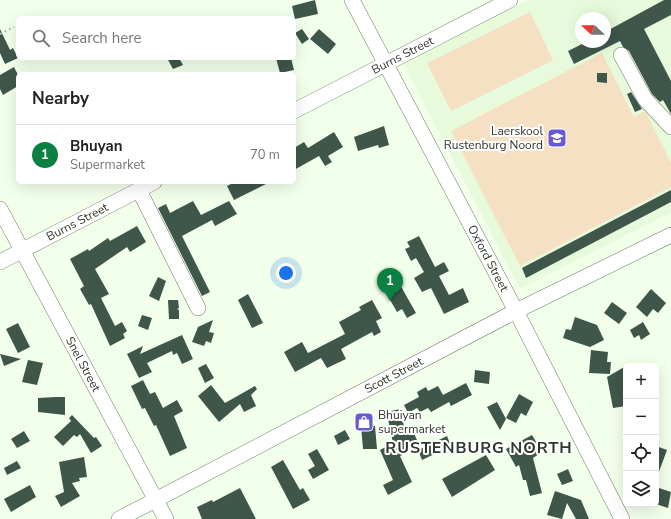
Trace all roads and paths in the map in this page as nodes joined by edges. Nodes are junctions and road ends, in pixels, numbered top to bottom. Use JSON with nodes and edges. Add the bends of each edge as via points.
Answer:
{"nodes":[{"id":1,"x":352,"y":0,"type":"edge"},
{"id":2,"x":510,"y":0,"type":"edge"},
{"id":3,"x":14,"y":27,"type":"dead end"},
{"id":4,"x":0,"y":34,"type":"edge"},
{"id":5,"x":621,"y":55,"type":"dead end"},
{"id":6,"x":387,"y":64,"type":"junction"},
{"id":7,"x":296,"y":110,"type":"edge"},
{"id":8,"x":671,"y":127,"type":"edge"},
{"id":9,"x":150,"y":184,"type":"edge"},
{"id":10,"x":139,"y":190,"type":"junction"},
{"id":11,"x":0,"y":209,"type":"edge"},
{"id":12,"x":671,"y":235,"type":"edge"},
{"id":13,"x":21,"y":251,"type":"junction"},
{"id":14,"x":0,"y":262,"type":"edge"},
{"id":15,"x":198,"y":308,"type":"dead end"},
{"id":16,"x":516,"y":311,"type":"junction"},
{"id":17,"x":156,"y":501,"type":"junction"},
{"id":18,"x":119,"y":519,"type":"edge"},
{"id":19,"x":166,"y":519,"type":"edge"},
{"id":20,"x":622,"y":519,"type":"edge"}],
"edges":[{"from":1,"to":6,"type":"street","name":"Oxford Street"},
{"from":2,"to":6,"type":"street","name":"Burns Street"},
{"from":3,"to":4,"type":"path"},
{"from":5,"to":8,"type":"street","via":[[646,98]]},
{"from":6,"to":7,"type":"street","name":"Burns Street"},
{"from":6,"to":16,"type":"street","name":"Oxford Street"},
{"from":9,"to":10,"type":"street","name":"Burns Street"},
{"from":10,"to":13,"type":"street","name":"Burns Street"},
{"from":10,"to":15,"type":"street"},
{"from":11,"to":13,"type":"street","name":"Snel Street"},
{"from":12,"to":16,"type":"street","name":"Scott Street"},
{"from":13,"to":14,"type":"street","name":"Burns Street"},
{"from":13,"to":17,"type":"street","name":"Snel Street"},
{"from":16,"to":17,"type":"street","name":"Scott Street"},
{"from":16,"to":20,"type":"street","name":"Oxford Street"},
{"from":17,"to":18,"type":"street","name":"Scott Street"},
{"from":17,"to":19,"type":"street","name":"Snel Street"}]}
